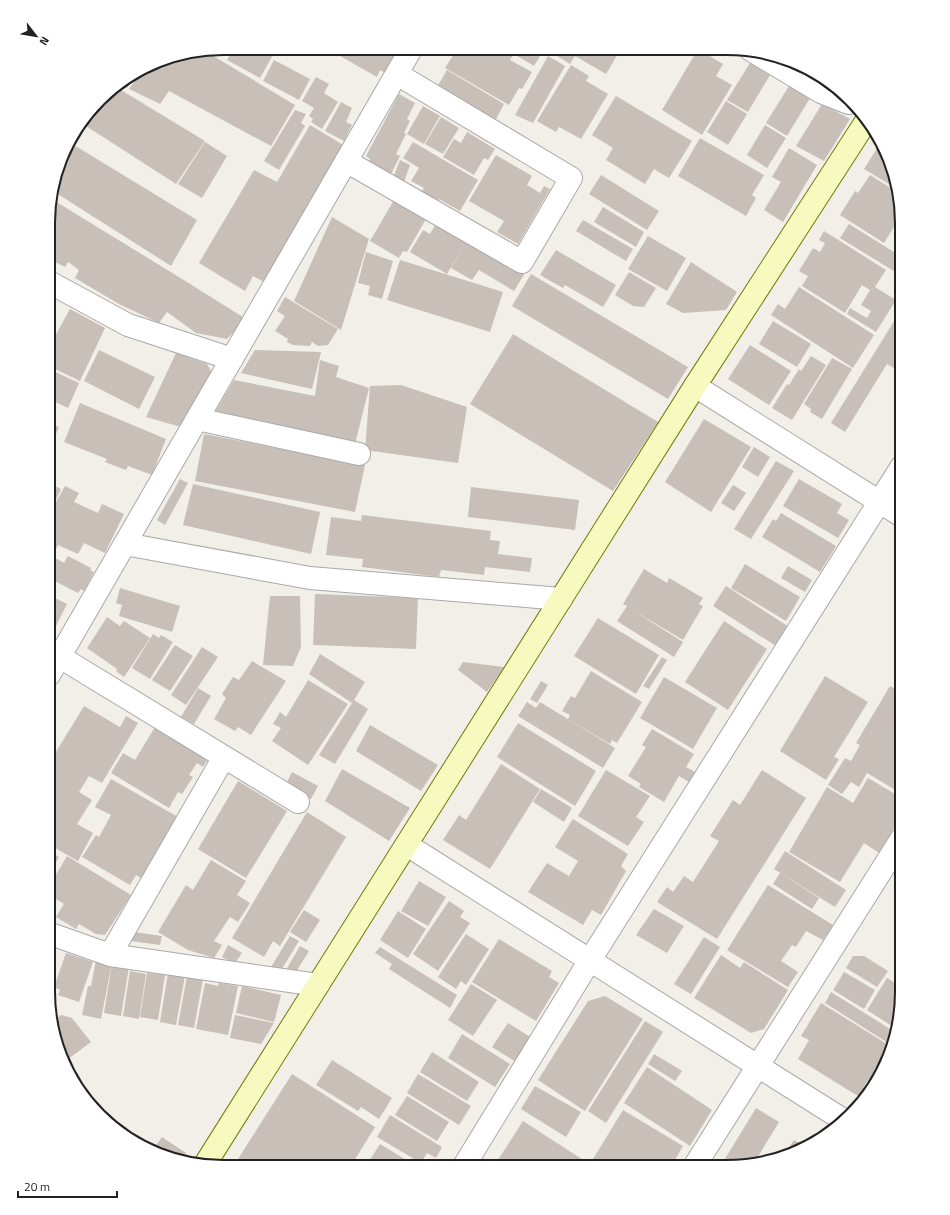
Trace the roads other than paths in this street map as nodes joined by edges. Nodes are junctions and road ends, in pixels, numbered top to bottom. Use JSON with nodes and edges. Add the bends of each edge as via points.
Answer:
{"nodes":[{"id":1,"x":407,"y":55,"type":"edge"},
{"id":2,"x":769,"y":61,"type":"edge"},
{"id":3,"x":397,"y":74,"type":"junction"},
{"id":4,"x":841,"y":100,"type":"edge"},
{"id":5,"x":863,"y":125,"type":"edge"},
{"id":6,"x":346,"y":161,"type":"junction"},
{"id":7,"x":55,"y":285,"type":"edge"},
{"id":8,"x":232,"y":359,"type":"junction"},
{"id":9,"x":695,"y":386,"type":"junction"},
{"id":10,"x":197,"y":419,"type":"junction"},
{"id":11,"x":359,"y":454,"type":"dead end"},
{"id":12,"x":895,"y":477,"type":"edge"},
{"id":13,"x":879,"y":501,"type":"junction"},
{"id":14,"x":895,"y":511,"type":"edge"},
{"id":15,"x":125,"y":544,"type":"junction"},
{"id":16,"x":561,"y":599,"type":"junction"},
{"id":17,"x":60,"y":657,"type":"junction"},
{"id":18,"x":55,"y":665,"type":"edge"},
{"id":19,"x":224,"y":757,"type":"junction"},
{"id":20,"x":298,"y":802,"type":"dead end"},
{"id":21,"x":406,"y":845,"type":"junction"},
{"id":22,"x":895,"y":849,"type":"edge"},
{"id":23,"x":55,"y":935,"type":"edge"},
{"id":24,"x":110,"y":955,"type":"junction"},
{"id":25,"x":590,"y":960,"type":"junction"},
{"id":26,"x":318,"y":985,"type":"junction"},
{"id":27,"x":756,"y":1066,"type":"junction"},
{"id":28,"x":839,"y":1117,"type":"edge"},
{"id":29,"x":208,"y":1160,"type":"edge"},
{"id":30,"x":468,"y":1160,"type":"edge"},
{"id":31,"x":698,"y":1160,"type":"edge"}],
"edges":[{"from":1,"to":3,"type":"street"},
{"from":2,"to":4,"type":"street","via":[[821,92]]},
{"from":3,"to":6,"type":"street"},
{"from":3,"to":6,"type":"street","via":[[571,178],[522,262]]},
{"from":5,"to":9,"type":"street"},
{"from":6,"to":8,"type":"street"},
{"from":7,"to":8,"type":"street","via":[[128,326]]},
{"from":8,"to":10,"type":"street"},
{"from":9,"to":13,"type":"street"},
{"from":9,"to":16,"type":"street"},
{"from":10,"to":11,"type":"street"},
{"from":10,"to":15,"type":"street"},
{"from":12,"to":13,"type":"street"},
{"from":13,"to":14,"type":"street"},
{"from":13,"to":25,"type":"street"},
{"from":15,"to":16,"type":"street","via":[[310,578]]},
{"from":15,"to":17,"type":"street"},
{"from":16,"to":21,"type":"street"},
{"from":17,"to":18,"type":"street"},
{"from":17,"to":19,"type":"street"},
{"from":19,"to":20,"type":"street"},
{"from":19,"to":24,"type":"street"},
{"from":21,"to":25,"type":"street"},
{"from":21,"to":26,"type":"street"},
{"from":22,"to":27,"type":"street"},
{"from":23,"to":24,"type":"street"},
{"from":24,"to":26,"type":"street"},
{"from":25,"to":27,"type":"street"},
{"from":25,"to":30,"type":"street"},
{"from":26,"to":29,"type":"street"},
{"from":27,"to":28,"type":"street"},
{"from":27,"to":31,"type":"street"}]}
